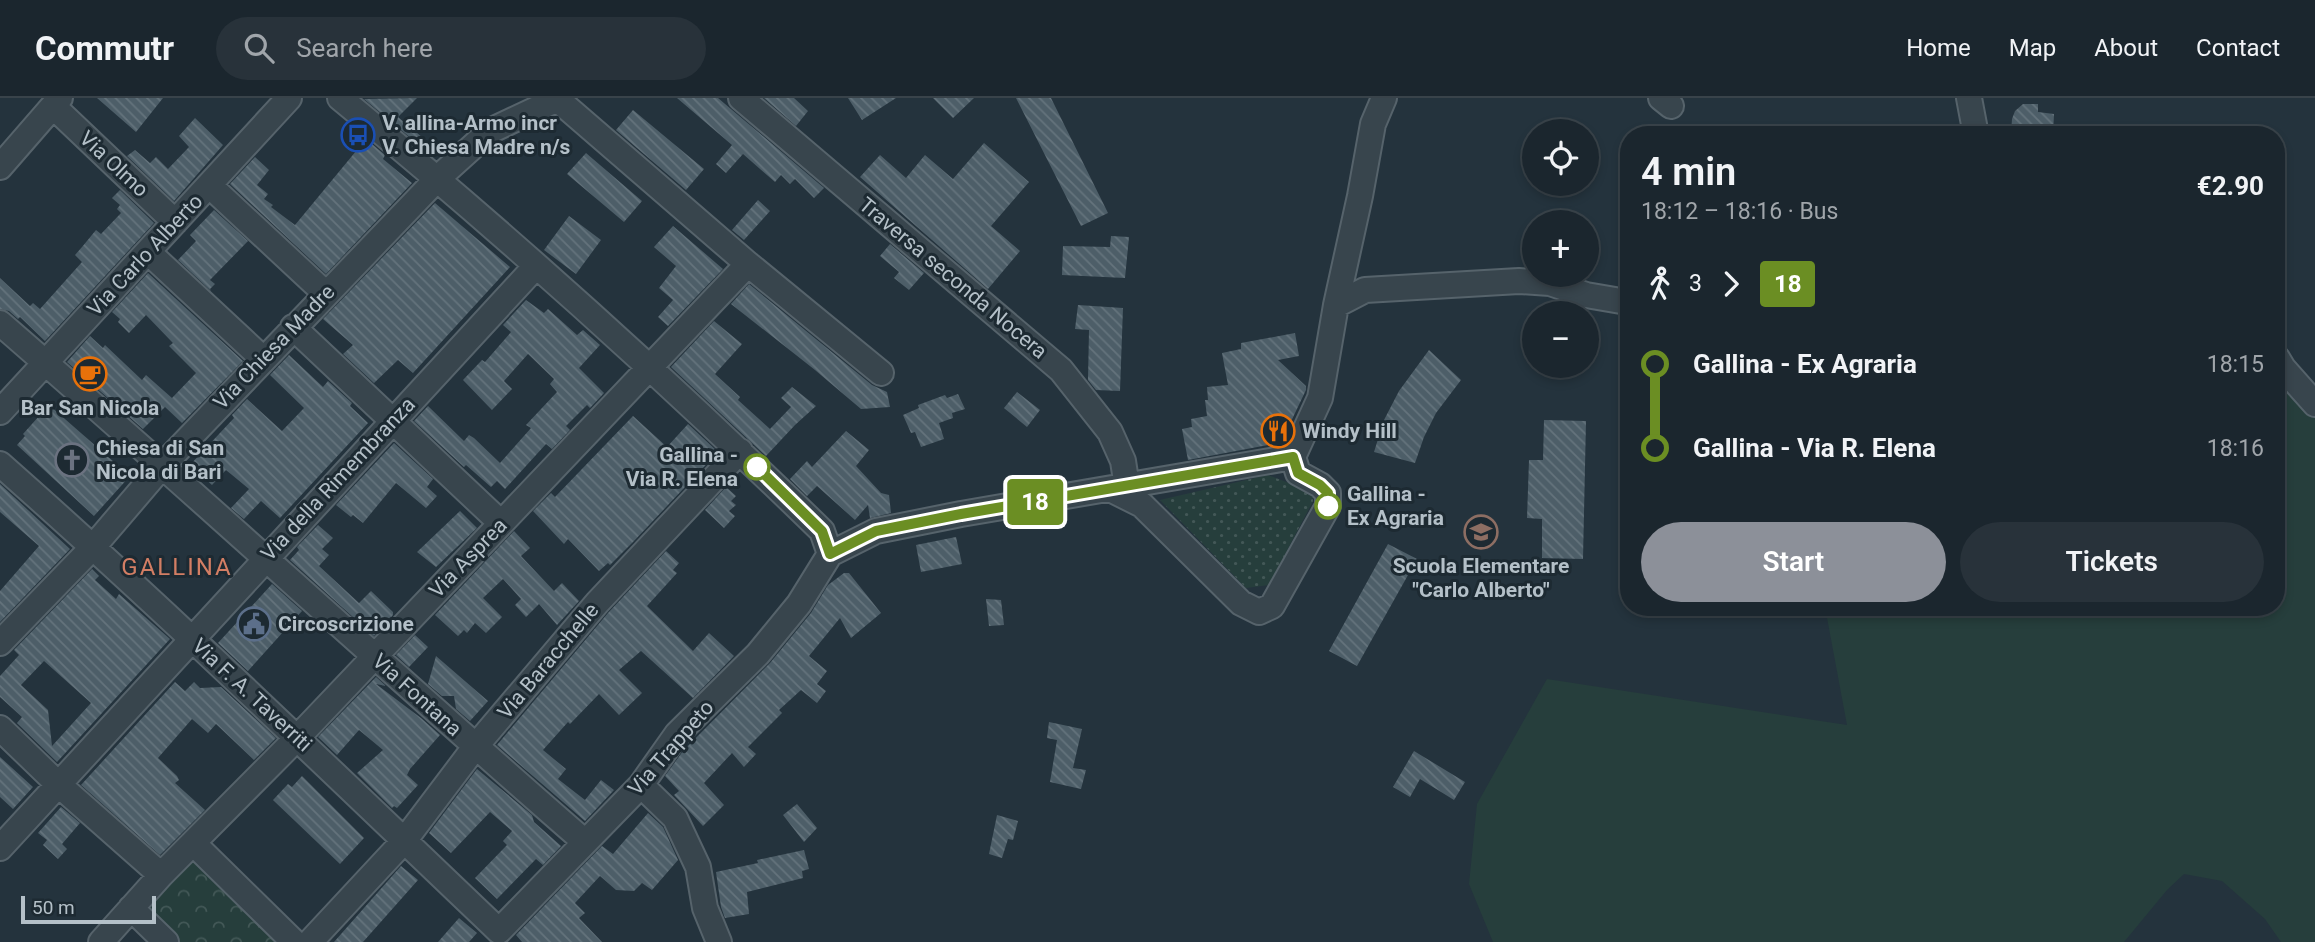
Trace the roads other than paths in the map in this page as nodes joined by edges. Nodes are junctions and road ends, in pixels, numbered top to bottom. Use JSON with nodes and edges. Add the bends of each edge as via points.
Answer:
{"nodes":[{"id":1,"x":289,"y":98,"type":"edge"},
{"id":2,"x":340,"y":98,"type":"edge"},
{"id":3,"x":741,"y":98,"type":"edge"},
{"id":4,"x":1384,"y":98,"type":"edge"},
{"id":5,"x":1969,"y":98,"type":"edge"},
{"id":6,"x":558,"y":99,"type":"edge"},
{"id":7,"x":56,"y":102,"type":"edge"},
{"id":8,"x":1974,"y":126,"type":"edge"},
{"id":9,"x":0,"y":167,"type":"edge"},
{"id":10,"x":438,"y":178,"type":"junction"},
{"id":11,"x":209,"y":185,"type":"junction"},
{"id":12,"x":176,"y":222,"type":"junction"},
{"id":13,"x":148,"y":252,"type":"junction"},
{"id":14,"x":748,"y":264,"type":"junction"},
{"id":15,"x":536,"y":266,"type":"junction"},
{"id":16,"x":326,"y":294,"type":"junction"},
{"id":17,"x":1620,"y":301,"type":"edge"},
{"id":18,"x":1336,"y":305,"type":"junction"},
{"id":19,"x":0,"y":323,"type":"edge"},
{"id":20,"x":293,"y":327,"type":"junction"},
{"id":21,"x":263,"y":359,"type":"junction"},
{"id":22,"x":46,"y":362,"type":"junction"},
{"id":23,"x":650,"y":367,"type":"junction"},
{"id":24,"x":2285,"y":370,"type":"edge"},
{"id":25,"x":881,"y":373,"type":"dead end"},
{"id":26,"x":2315,"y":404,"type":"edge"},
{"id":27,"x":0,"y":412,"type":"edge"},
{"id":28,"x":392,"y":420,"type":"junction"},
{"id":29,"x":740,"y":451,"type":"junction"},
{"id":30,"x":1293,"y":457,"type":"junction"},
{"id":31,"x":0,"y":464,"type":"edge"},
{"id":32,"x":163,"y":465,"type":"junction"},
{"id":33,"x":1119,"y":488,"type":"junction"},
{"id":34,"x":501,"y":523,"type":"junction"},
{"id":35,"x":93,"y":547,"type":"junction"},
{"id":36,"x":830,"y":554,"type":"junction"},
{"id":37,"x":266,"y":557,"type":"junction"},
{"id":38,"x":192,"y":638,"type":"junction"},
{"id":39,"x":0,"y":643,"type":"edge"},
{"id":40,"x":374,"y":656,"type":"junction"},
{"id":41,"x":0,"y":728,"type":"edge"},
{"id":42,"x":298,"y":737,"type":"junction"},
{"id":43,"x":475,"y":747,"type":"junction"},
{"id":44,"x":59,"y":785,"type":"junction"},
{"id":45,"x":641,"y":785,"type":"junction"},
{"id":46,"x":404,"y":841,"type":"junction"},
{"id":47,"x":585,"y":842,"type":"junction"},
{"id":48,"x":192,"y":843,"type":"junction"},
{"id":49,"x":0,"y":848,"type":"edge"},
{"id":50,"x":161,"y":875,"type":"junction"},
{"id":51,"x":131,"y":908,"type":"junction"},
{"id":52,"x":499,"y":931,"type":"joint"},
{"id":53,"x":101,"y":942,"type":"edge"},
{"id":54,"x":166,"y":942,"type":"edge"},
{"id":55,"x":294,"y":942,"type":"edge"},
{"id":56,"x":310,"y":942,"type":"edge"},
{"id":57,"x":719,"y":942,"type":"edge"}],
"edges":[{"from":1,"to":11,"type":"street","name":"Via Carlo Alberto"},
{"from":2,"to":10,"type":"street"},
{"from":3,"to":33,"type":"street","name":"Traversa seconda Nocera","via":[[1061,370],[1110,432],[1123,461]]},
{"from":4,"to":18,"type":"street","via":[[1373,124]]},
{"from":5,"to":8,"type":"street"},
{"from":6,"to":10,"type":"street","name":"Via Chiesa Madre","via":[[490,131]]},
{"from":6,"to":14,"type":"street"},
{"from":7,"to":9,"type":"street"},
{"from":7,"to":12,"type":"street","name":"Via Olmo"},
{"from":10,"to":15,"type":"street"},
{"from":10,"to":16,"type":"street","name":"Via Chiesa Madre"},
{"from":11,"to":12,"type":"street","name":"Via Carlo Alberto"},
{"from":11,"to":16,"type":"street"},
{"from":12,"to":13,"type":"street","name":"Via Carlo Alberto"},
{"from":13,"to":21,"type":"street"},
{"from":13,"to":22,"type":"street","name":"Via Carlo Alberto"},
{"from":14,"to":23,"type":"street","name":"Via Asprea"},
{"from":14,"to":25,"type":"street"},
{"from":15,"to":23,"type":"street"},
{"from":15,"to":28,"type":"street","name":"Via della Rimembranza"},
{"from":16,"to":20,"type":"street","name":"Via Chiesa Madre"},
{"from":17,"to":18,"type":"street","via":[[1550,283],[1519,281],[1365,290]]},
{"from":18,"to":30,"type":"street","via":[[1320,398]]},
{"from":19,"to":22,"type":"street","name":"Via Fontana"},
{"from":20,"to":21,"type":"street","name":"Via Chiesa Madre"},
{"from":20,"to":28,"type":"street"},
{"from":21,"to":32,"type":"street","name":"Via Chiesa Madre"},
{"from":22,"to":27,"type":"street","name":"Via Carlo Alberto"},
{"from":22,"to":32,"type":"street","name":"Via Fontana"},
{"from":23,"to":29,"type":"street"},
{"from":23,"to":34,"type":"street","name":"Via Asprea"},
{"from":24,"to":26,"type":"street"},
{"from":28,"to":34,"type":"street"},
{"from":28,"to":37,"type":"street","name":"Via della Rimembranza"},
{"from":29,"to":36,"type":"street","via":[[822,531]]},
{"from":29,"to":43,"type":"street","name":"Via Baracchelle","via":[[597,603]]},
{"from":30,"to":33,"type":"street"},
{"from":30,"to":33,"type":"street","via":[[1298,473],[1328,493],[1328,506],[1272,606],[1259,612],[1241,603]]},
{"from":31,"to":35,"type":"street","name":"Via F. A. Taverriti"},
{"from":32,"to":35,"type":"street","name":"Via Chiesa Madre"},
{"from":32,"to":37,"type":"street","name":"Via Fontana"},
{"from":33,"to":36,"type":"street","via":[[876,531]]},
{"from":34,"to":40,"type":"street","name":"Via Asprea"},
{"from":35,"to":38,"type":"street","name":"Via F. A. Taverriti"},
{"from":35,"to":39,"type":"street","name":"Via Chiesa Madre"},
{"from":36,"to":45,"type":"street","name":"Via Trappeto","via":[[758,654],[677,734]]},
{"from":37,"to":38,"type":"street","name":"Via della Rimembranza"},
{"from":37,"to":40,"type":"street","name":"Via Fontana"},
{"from":38,"to":42,"type":"street","name":"Via F. A. Taverriti"},
{"from":38,"to":44,"type":"street","name":"Via della Rimembranza"},
{"from":40,"to":42,"type":"street","name":"Via Asprea"},
{"from":40,"to":43,"type":"street","name":"Via Fontana"},
{"from":41,"to":44,"type":"street"},
{"from":42,"to":46,"type":"street","name":"Via F. A. Taverriti"},
{"from":42,"to":48,"type":"street","name":"Via Asprea"},
{"from":43,"to":46,"type":"street","name":"Via Baracchelle"},
{"from":43,"to":47,"type":"street","name":"Via Fontana"},
{"from":44,"to":49,"type":"street","name":"Via della Rimembranza"},
{"from":44,"to":50,"type":"street"},
{"from":45,"to":47,"type":"street","name":"Via Trappeto"},
{"from":45,"to":57,"type":"street","via":[[676,818],[698,867],[705,908]]},
{"from":46,"to":52,"type":"street","name":"Via F. A. Taverriti"},
{"from":46,"to":56,"type":"street","name":"Via Baracchelle"},
{"from":47,"to":52,"type":"street","name":"Via Trappeto"},
{"from":48,"to":50,"type":"street","name":"Via Asprea"},
{"from":48,"to":55,"type":"street"},
{"from":50,"to":51,"type":"street","name":"Via Asprea"},
{"from":51,"to":53,"type":"street","name":"Via Asprea"},
{"from":51,"to":54,"type":"street"}]}
